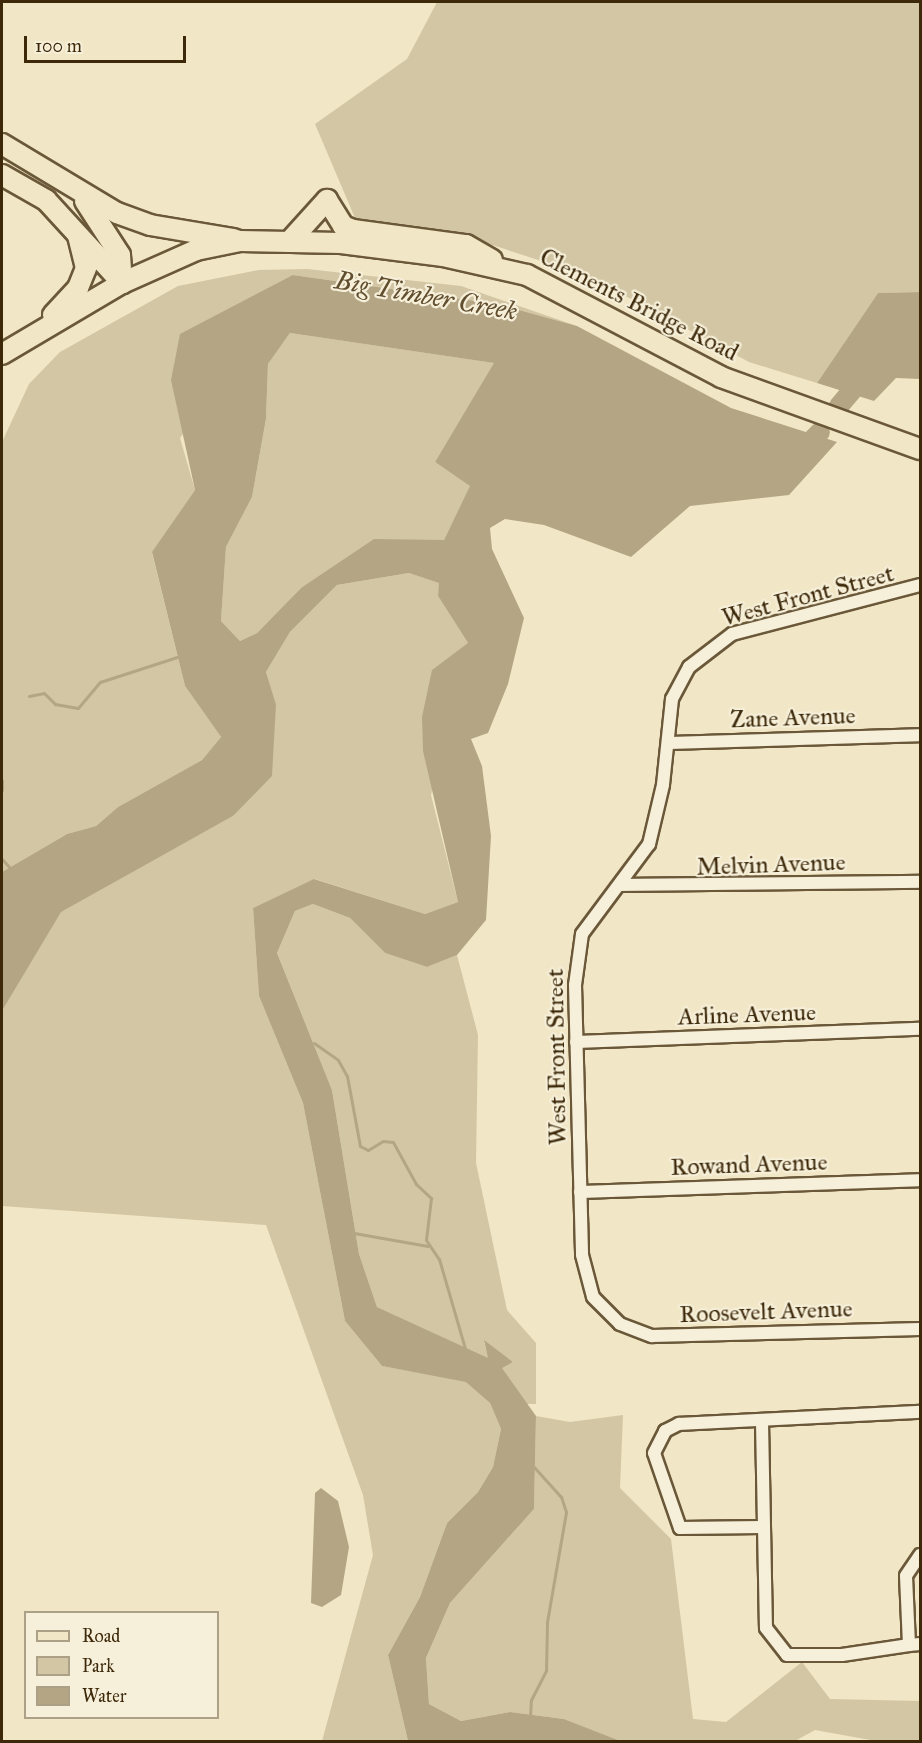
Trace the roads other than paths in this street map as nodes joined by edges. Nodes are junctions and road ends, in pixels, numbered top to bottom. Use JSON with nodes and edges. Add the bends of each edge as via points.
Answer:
{"nodes":[{"id":1,"x":2,"y":144,"type":"edge"},
{"id":2,"x":2,"y":175,"type":"edge"},
{"id":3,"x":69,"y":186,"type":"junction"},
{"id":4,"x":75,"y":229,"type":"junction"},
{"id":5,"x":240,"y":241,"type":"junction"},
{"id":6,"x":290,"y":242,"type":"junction"},
{"id":7,"x":507,"y":268,"type":"junction"},
{"id":8,"x":122,"y":283,"type":"junction"},
{"id":9,"x":38,"y":330,"type":"junction"},
{"id":10,"x":2,"y":354,"type":"edge"},
{"id":11,"x":921,"y":448,"type":"edge"},
{"id":12,"x":921,"y":585,"type":"edge"},
{"id":13,"x":921,"y":735,"type":"edge"},
{"id":14,"x":668,"y":744,"type":"junction"},
{"id":15,"x":921,"y":882,"type":"edge"},
{"id":16,"x":622,"y":885,"type":"junction"},
{"id":17,"x":921,"y":1029,"type":"edge"},
{"id":18,"x":576,"y":1042,"type":"junction"},
{"id":19,"x":921,"y":1180,"type":"edge"},
{"id":20,"x":580,"y":1192,"type":"junction"},
{"id":21,"x":616,"y":1320,"type":"joint"},
{"id":22,"x":921,"y":1329,"type":"edge"},
{"id":23,"x":921,"y":1412,"type":"edge"},
{"id":24,"x":762,"y":1422,"type":"junction"},
{"id":25,"x":762,"y":1527,"type":"junction"},
{"id":26,"x":921,"y":1556,"type":"edge"},
{"id":27,"x":915,"y":1644,"type":"edge"}],
"edges":[{"from":1,"to":3,"type":"main road","name":"Clements Bridge Road"},
{"from":2,"to":4,"type":"main road","via":[[46,200]]},
{"from":3,"to":5,"type":"main road","name":"Clements Bridge Road","via":[[150,225]]},
{"from":3,"to":8,"type":"main road","name":"Clements Bridge Road","via":[[109,231],[120,255]]},
{"from":4,"to":8,"type":"main road"},
{"from":4,"to":9,"type":"main road","via":[[86,268],[78,288]]},
{"from":5,"to":6,"type":"main road","name":"Clements Bridge Road"},
{"from":5,"to":8,"type":"main road","name":"Clements Bridge Road","via":[[196,249]]},
{"from":6,"to":7,"type":"main road","name":"Clements Bridge Road","via":[[341,243]]},
{"from":6,"to":7,"type":"main road","via":[[327,200],[343,226],[352,230],[466,245]]},
{"from":7,"to":11,"type":"main road","name":"Clements Bridge Road","via":[[637,329],[721,377],[800,409]]},
{"from":8,"to":9,"type":"main road"},
{"from":9,"to":10,"type":"main road"},
{"from":12,"to":14,"type":"street","name":"West Front Street","via":[[719,641],[678,682]]},
{"from":13,"to":14,"type":"street","name":"Zane Avenue"},
{"from":14,"to":16,"type":"street","name":"West Front Street","via":[[649,844]]},
{"from":15,"to":16,"type":"street","name":"Melvin Avenue"},
{"from":16,"to":18,"type":"street","name":"West Front Street","via":[[582,934],[575,985]]},
{"from":17,"to":18,"type":"street","name":"Arline Avenue"},
{"from":18,"to":20,"type":"street","name":"West Front Street"},
{"from":19,"to":20,"type":"street","name":"Rowand Avenue"},
{"from":20,"to":21,"type":"street","name":"West Front Street","via":[[587,1284]]},
{"from":21,"to":22,"type":"street","name":"Roosevelt Avenue","via":[[652,1336],[672,1337]]},
{"from":23,"to":24,"type":"street"},
{"from":24,"to":25,"type":"street"},
{"from":24,"to":25,"type":"street","via":[[679,1424],[665,1431],[654,1453],[680,1528]]},
{"from":25,"to":27,"type":"street","via":[[766,1628],[787,1656],[842,1655]]},
{"from":26,"to":27,"type":"street","via":[[906,1576]]}]}
